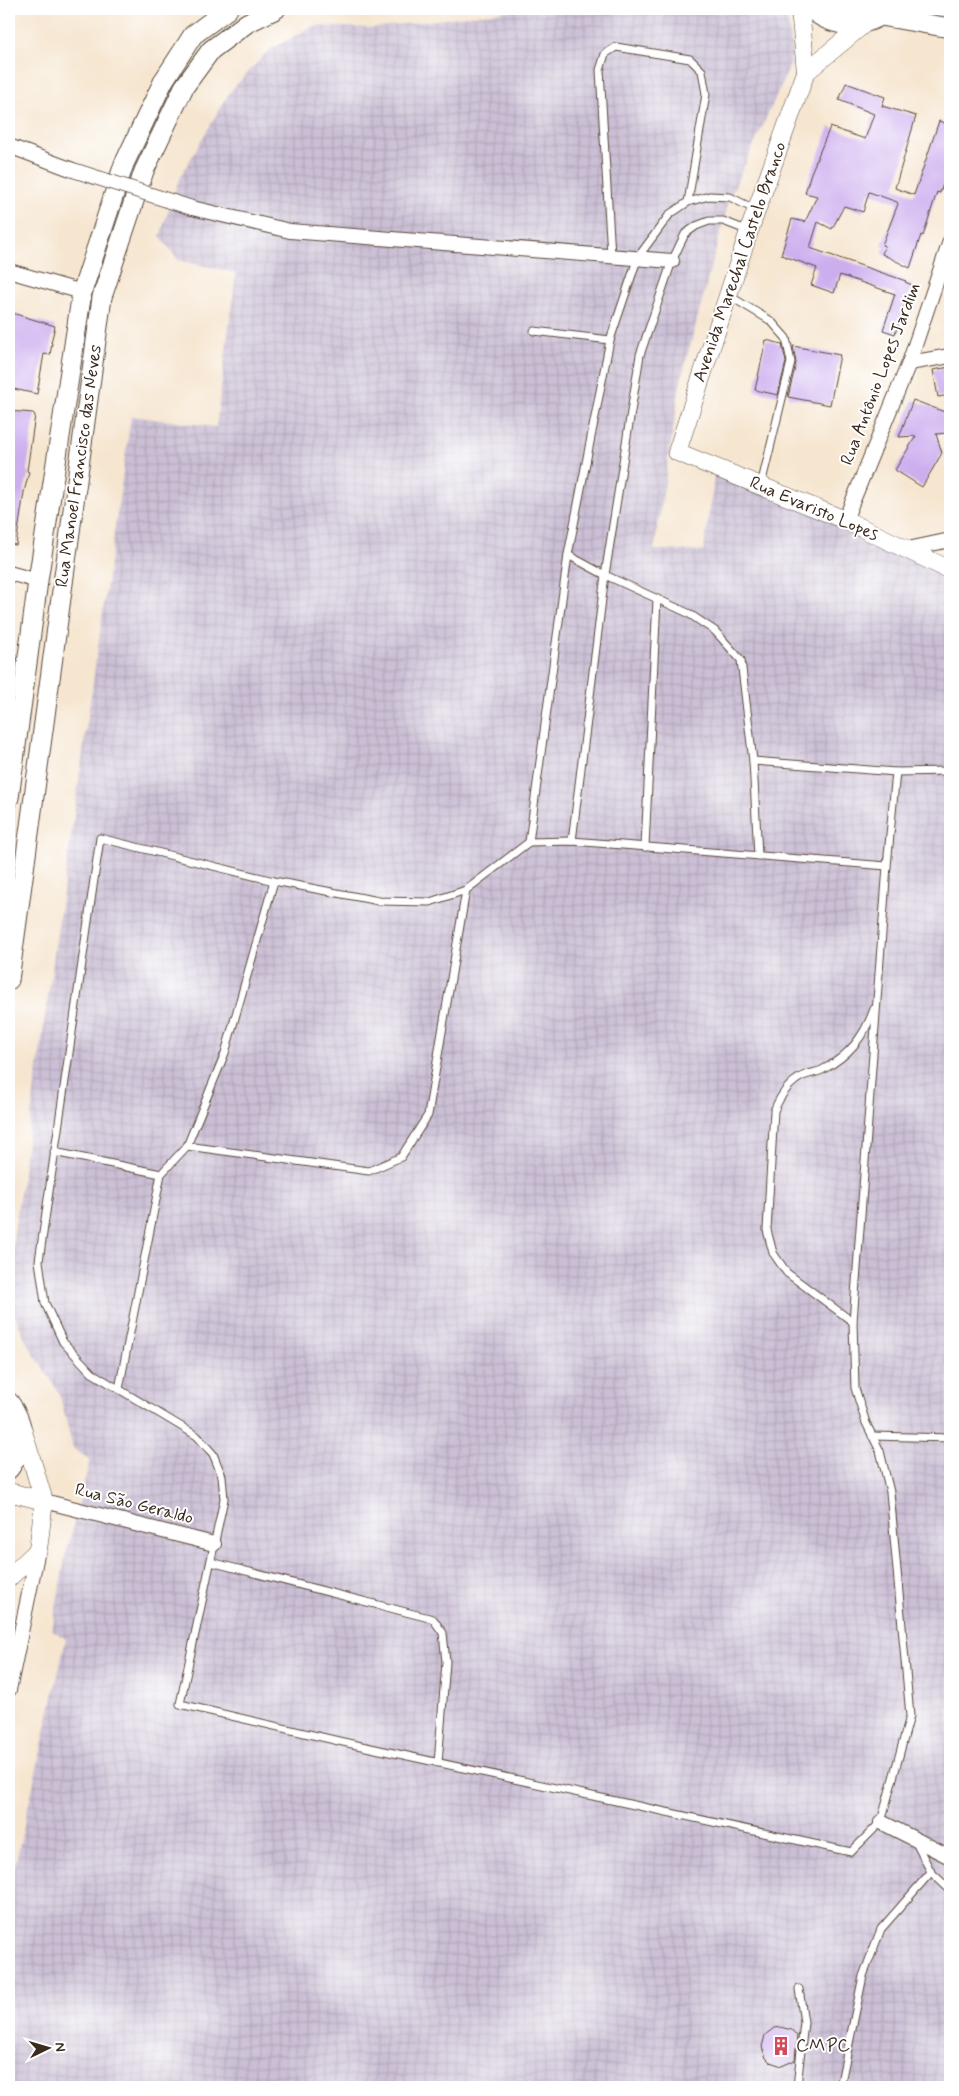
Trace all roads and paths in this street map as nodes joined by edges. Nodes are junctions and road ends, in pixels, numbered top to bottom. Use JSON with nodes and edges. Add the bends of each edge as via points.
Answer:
{"nodes":[{"id":1,"x":228,"y":9,"type":"edge"},
{"id":2,"x":276,"y":9,"type":"edge"},
{"id":3,"x":800,"y":9,"type":"edge"},
{"id":4,"x":811,"y":9,"type":"edge"},
{"id":5,"x":878,"y":16,"type":"edge"},
{"id":6,"x":950,"y":28,"type":"edge"},
{"id":7,"x":806,"y":72,"type":"junction"},
{"id":8,"x":9,"y":146,"type":"edge"},
{"id":9,"x":688,"y":202,"type":"junction"},
{"id":10,"x":756,"y":210,"type":"junction"},
{"id":11,"x":749,"y":231,"type":"junction"},
{"id":12,"x":950,"y":241,"type":"edge"},
{"id":13,"x":611,"y":255,"type":"junction"},
{"id":14,"x":638,"y":258,"type":"junction"},
{"id":15,"x":672,"y":261,"type":"junction"},
{"id":16,"x":9,"y":271,"type":"edge"},
{"id":17,"x":82,"y":292,"type":"junction"},
{"id":18,"x":728,"y":295,"type":"junction"},
{"id":19,"x":534,"y":331,"type":"dead end"},
{"id":20,"x":610,"y":340,"type":"junction"},
{"id":21,"x":950,"y":356,"type":"edge"},
{"id":22,"x":909,"y":364,"type":"junction"},
{"id":23,"x":677,"y":452,"type":"joint"},
{"id":24,"x":761,"y":486,"type":"junction"},
{"id":25,"x":845,"y":520,"type":"junction"},
{"id":26,"x":950,"y":540,"type":"edge"},
{"id":27,"x":908,"y":550,"type":"junction"},
{"id":28,"x":568,"y":555,"type":"junction"},
{"id":29,"x":950,"y":570,"type":"edge"},
{"id":30,"x":9,"y":574,"type":"edge"},
{"id":31,"x":605,"y":575,"type":"junction"},
{"id":32,"x":38,"y":581,"type":"junction"},
{"id":33,"x":656,"y":599,"type":"junction"},
{"id":34,"x":753,"y":761,"type":"junction"},
{"id":35,"x":950,"y":770,"type":"edge"},
{"id":36,"x":896,"y":772,"type":"junction"},
{"id":37,"x":9,"y":798,"type":"edge"},
{"id":38,"x":572,"y":841,"type":"junction"},
{"id":39,"x":529,"y":842,"type":"junction"},
{"id":40,"x":646,"y":847,"type":"junction"},
{"id":41,"x":758,"y":856,"type":"junction"},
{"id":42,"x":887,"y":866,"type":"junction"},
{"id":43,"x":274,"y":881,"type":"junction"},
{"id":44,"x":466,"y":890,"type":"junction"},
{"id":45,"x":9,"y":980,"type":"edge"},
{"id":46,"x":878,"y":1001,"type":"junction"},
{"id":47,"x":187,"y":1146,"type":"junction"},
{"id":48,"x":54,"y":1152,"type":"junction"},
{"id":49,"x":161,"y":1174,"type":"junction"},
{"id":50,"x":853,"y":1322,"type":"junction"},
{"id":51,"x":119,"y":1389,"type":"junction"},
{"id":52,"x":9,"y":1402,"type":"edge"},
{"id":53,"x":22,"y":1428,"type":"junction"},
{"id":54,"x":872,"y":1436,"type":"junction"},
{"id":55,"x":950,"y":1438,"type":"edge"},
{"id":56,"x":9,"y":1469,"type":"edge"},
{"id":57,"x":9,"y":1492,"type":"edge"},
{"id":58,"x":44,"y":1501,"type":"junction"},
{"id":59,"x":214,"y":1544,"type":"junction"},
{"id":60,"x":38,"y":1550,"type":"junction"},
{"id":61,"x":211,"y":1562,"type":"junction"},
{"id":62,"x":9,"y":1578,"type":"edge"},
{"id":63,"x":9,"y":1690,"type":"edge"},
{"id":64,"x":438,"y":1763,"type":"junction"},
{"id":65,"x":880,"y":1822,"type":"junction"},
{"id":66,"x":913,"y":1839,"type":"junction"},
{"id":67,"x":950,"y":1857,"type":"edge"},
{"id":68,"x":931,"y":1872,"type":"junction"},
{"id":69,"x":950,"y":1890,"type":"edge"},
{"id":70,"x":799,"y":1989,"type":"dead end"},
{"id":71,"x":797,"y":2087,"type":"edge"},
{"id":72,"x":840,"y":2087,"type":"edge"}],
"edges":[{"from":1,"to":17,"type":"main road","name":"Rua Manoel Francisco das Neves","via":[[193,36],[164,80],[124,164]]},
{"from":2,"to":45,"type":"main road","name":"Rua Manoel Francisco das Neves","via":[[247,23],[211,50],[184,86],[144,171],[102,297]]},
{"from":3,"to":7,"type":"street","name":"Avenida Marechal Castelo Branco"},
{"from":4,"to":5,"type":"main road","via":[[834,23],[850,25]]},
{"from":5,"to":6,"type":"main road"},
{"from":5,"to":7,"type":"street"},
{"from":7,"to":10,"type":"street","name":"Avenida Marechal Castelo Branco"},
{"from":8,"to":13,"type":"street","bridge":true,"via":[[192,208],[290,231]]},
{"from":9,"to":10,"type":"lane","via":[[709,196],[730,197]]},
{"from":9,"to":13,"type":"lane","via":[[706,94],[702,71],[690,59],[616,47],[605,54],[600,70]]},
{"from":9,"to":14,"type":"lane","via":[[670,214]]},
{"from":10,"to":11,"type":"street","name":"Avenida Marechal Castelo Branco"},
{"from":11,"to":15,"type":"lane","via":[[723,221],[696,226],[685,234]]},
{"from":11,"to":18,"type":"street","name":"Avenida Marechal Castelo Branco"},
{"from":12,"to":22,"type":"street","name":"Rua Antônio Lopes Jardim"},
{"from":13,"to":14,"type":"street"},
{"from":14,"to":15,"type":"street"},
{"from":14,"to":20,"type":"lane"},
{"from":15,"to":31,"type":"lane","via":[[640,355]]},
{"from":16,"to":17,"type":"street"},
{"from":17,"to":32,"type":"main road","name":"Rua Manoel Francisco das Neves"},
{"from":18,"to":23,"type":"street","name":"Avenida Marechal Castelo Branco"},
{"from":18,"to":24,"type":"lane","via":[[772,321],[786,338],[791,362]]},
{"from":19,"to":20,"type":"lane"},
{"from":20,"to":28,"type":"lane"},
{"from":21,"to":22,"type":"street"},
{"from":22,"to":25,"type":"street","name":"Rua Antônio Lopes Jardim"},
{"from":23,"to":24,"type":"street","name":"Rua Evaristo Lopes"},
{"from":24,"to":25,"type":"street","name":"Rua Evaristo Lopes"},
{"from":25,"to":27,"type":"street","name":"Rua Evaristo Lopes"},
{"from":26,"to":27,"type":"street"},
{"from":27,"to":29,"type":"street","name":"Rua Evaristo Lopes"},
{"from":28,"to":31,"type":"lane"},
{"from":28,"to":39,"type":"lane"},
{"from":30,"to":32,"type":"street"},
{"from":31,"to":33,"type":"lane"},
{"from":31,"to":38,"type":"lane"},
{"from":32,"to":37,"type":"main road","name":"Rua Manoel Francisco das Neves"},
{"from":33,"to":34,"type":"lane","via":[[688,612],[715,631],[741,660]]},
{"from":33,"to":40,"type":"lane"},
{"from":34,"to":36,"type":"lane"},
{"from":34,"to":41,"type":"lane"},
{"from":35,"to":36,"type":"lane"},
{"from":36,"to":42,"type":"lane"},
{"from":38,"to":39,"type":"lane"},
{"from":38,"to":40,"type":"lane"},
{"from":39,"to":44,"type":"lane"},
{"from":40,"to":41,"type":"lane"},
{"from":41,"to":42,"type":"lane"},
{"from":42,"to":46,"type":"lane"},
{"from":43,"to":44,"type":"lane","via":[[379,901],[430,902]]},
{"from":43,"to":47,"type":"lane","via":[[224,1053]]},
{"from":43,"to":48,"type":"lane","via":[[100,838]]},
{"from":44,"to":47,"type":"lane","via":[[428,1115],[401,1157],[369,1171]]},
{"from":46,"to":50,"type":"lane"},
{"from":46,"to":50,"type":"lane","via":[[866,1030],[847,1054],[821,1071],[804,1075],[790,1084],[774,1111],[767,1230],[773,1253],[787,1273]]},
{"from":47,"to":49,"type":"lane"},
{"from":48,"to":49,"type":"lane"},
{"from":48,"to":51,"type":"lane","via":[[39,1261],[45,1303],[64,1342],[92,1373]]},
{"from":49,"to":51,"type":"lane"},
{"from":50,"to":54,"type":"lane","via":[[855,1388]]},
{"from":51,"to":59,"type":"lane","via":[[197,1436],[213,1454],[222,1476],[224,1499]]},
{"from":52,"to":53,"type":"main road"},
{"from":53,"to":56,"type":"main road","via":[[22,1444]]},
{"from":53,"to":58,"type":"street"},
{"from":54,"to":55,"type":"lane"},
{"from":54,"to":65,"type":"lane","via":[[880,1451],[890,1492],[910,1716]]},
{"from":57,"to":58,"type":"street"},
{"from":58,"to":59,"type":"street","name":"Rua São Geraldo"},
{"from":58,"to":60,"type":"street"},
{"from":59,"to":61,"type":"lane"},
{"from":60,"to":62,"type":"street"},
{"from":60,"to":63,"type":"street"},
{"from":61,"to":64,"type":"lane","via":[[434,1619],[443,1633],[446,1662]]},
{"from":61,"to":64,"type":"lane","via":[[180,1704]]},
{"from":64,"to":65,"type":"lane","via":[[851,1852]]},
{"from":65,"to":66,"type":"street"},
{"from":66,"to":67,"type":"street"},
{"from":66,"to":68,"type":"lane"},
{"from":68,"to":69,"type":"lane"},
{"from":68,"to":72,"type":"lane","via":[[881,1929],[862,1976]]},
{"from":70,"to":71,"type":"lane","via":[[804,2022]]}]}
